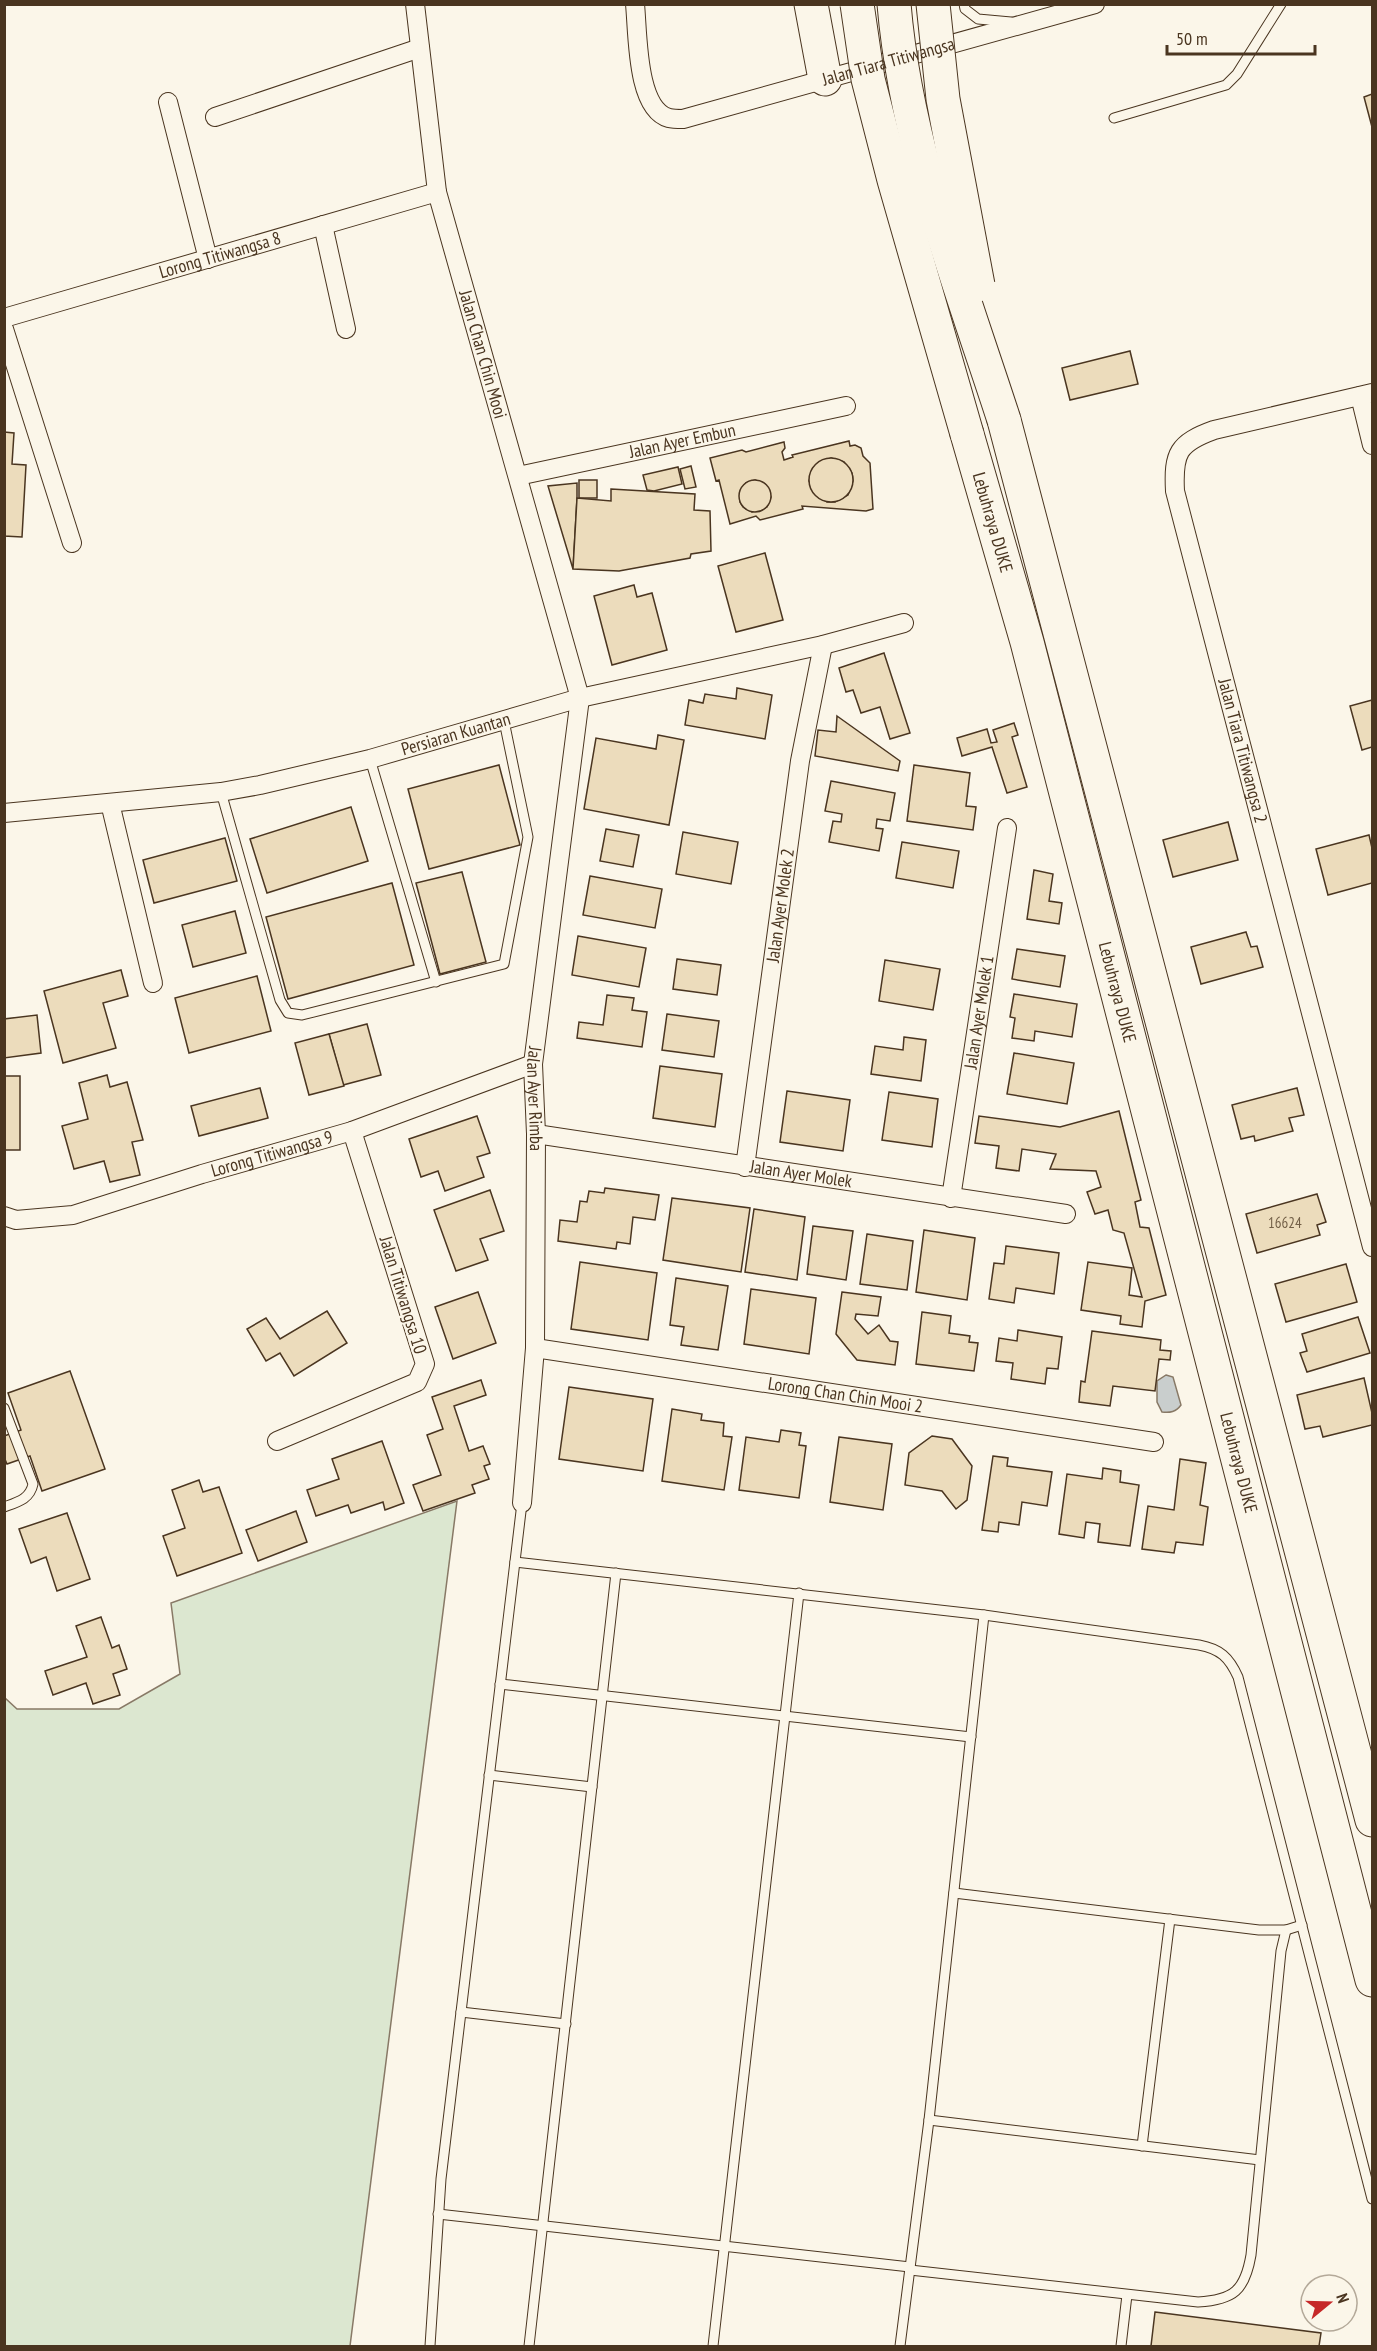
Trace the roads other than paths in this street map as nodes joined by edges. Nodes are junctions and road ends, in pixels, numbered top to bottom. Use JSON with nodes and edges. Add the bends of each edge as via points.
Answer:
{"nodes":[{"id":1,"x":416,"y":4,"type":"edge"},
{"id":2,"x":635,"y":4,"type":"edge"},
{"id":3,"x":857,"y":4,"type":"edge"},
{"id":4,"x":894,"y":4,"type":"edge"},
{"id":5,"x":933,"y":4,"type":"edge"},
{"id":6,"x":964,"y":4,"type":"edge"},
{"id":7,"x":1095,"y":4,"type":"edge"},
{"id":8,"x":1281,"y":4,"type":"edge"},
{"id":9,"x":1022,"y":23,"type":"junction"},
{"id":10,"x":815,"y":43,"type":"edge"},
{"id":11,"x":420,"y":48,"type":"junction"},
{"id":12,"x":168,"y":102,"type":"dead end"},
{"id":13,"x":215,"y":117,"type":"dead end"},
{"id":14,"x":1114,"y":118,"type":"dead end"},
{"id":15,"x":437,"y":192,"type":"junction"},
{"id":16,"x":323,"y":225,"type":"junction"},
{"id":17,"x":208,"y":259,"type":"junction"},
{"id":18,"x":4,"y":318,"type":"edge"},
{"id":19,"x":4,"y":329,"type":"edge"},
{"id":20,"x":346,"y":329,"type":"dead end"},
{"id":21,"x":1366,"y":394,"type":"edge"},
{"id":22,"x":846,"y":406,"type":"dead end"},
{"id":23,"x":1004,"y":420,"type":"junction"},
{"id":24,"x":1372,"y":445,"type":"edge"},
{"id":25,"x":518,"y":476,"type":"junction"},
{"id":26,"x":72,"y":543,"type":"dead end"},
{"id":27,"x":904,"y":623,"type":"dead end"},
{"id":28,"x":823,"y":645,"type":"junction"},
{"id":29,"x":580,"y":698,"type":"junction"},
{"id":30,"x":504,"y":721,"type":"junction"},
{"id":31,"x":370,"y":759,"type":"junction"},
{"id":32,"x":221,"y":792,"type":"junction"},
{"id":33,"x":110,"y":803,"type":"junction"},
{"id":34,"x":4,"y":813,"type":"edge"},
{"id":35,"x":1007,"y":828,"type":"dead end"},
{"id":36,"x":436,"y":982,"type":"junction"},
{"id":37,"x":153,"y":983,"type":"dead end"},
{"id":38,"x":533,"y":1064,"type":"junction"},
{"id":39,"x":352,"y":1131,"type":"junction"},
{"id":40,"x":536,"y":1134,"type":"junction"},
{"id":41,"x":745,"y":1167,"type":"junction"},
{"id":42,"x":951,"y":1198,"type":"junction"},
{"id":43,"x":1066,"y":1214,"type":"dead end"},
{"id":44,"x":4,"y":1216,"type":"edge"},
{"id":45,"x":1372,"y":1247,"type":"edge"},
{"id":46,"x":535,"y":1348,"type":"junction"},
{"id":47,"x":4,"y":1408,"type":"edge"},
{"id":48,"x":277,"y":1441,"type":"dead end"},
{"id":49,"x":1154,"y":1442,"type":"dead end"},
{"id":50,"x":522,"y":1503,"type":"joint"},
{"id":51,"x":4,"y":1507,"type":"edge"},
{"id":52,"x":515,"y":1562,"type":"junction"},
{"id":53,"x":616,"y":1573,"type":"junction"},
{"id":54,"x":799,"y":1593,"type":"junction"},
{"id":55,"x":984,"y":1615,"type":"junction"},
{"id":56,"x":500,"y":1684,"type":"junction"},
{"id":57,"x":602,"y":1696,"type":"junction"},
{"id":58,"x":785,"y":1716,"type":"junction"},
{"id":59,"x":971,"y":1737,"type":"junction"},
{"id":60,"x":489,"y":1775,"type":"junction"},
{"id":61,"x":592,"y":1787,"type":"junction"},
{"id":62,"x":1372,"y":1820,"type":"edge"},
{"id":63,"x":954,"y":1893,"type":"junction"},
{"id":64,"x":1170,"y":1919,"type":"junction"},
{"id":65,"x":1302,"y":1925,"type":"junction"},
{"id":66,"x":1287,"y":1930,"type":"junction"},
{"id":67,"x":1372,"y":1980,"type":"edge"},
{"id":68,"x":461,"y":2012,"type":"junction"},
{"id":69,"x":567,"y":2024,"type":"junction"},
{"id":70,"x":929,"y":2120,"type":"junction"},
{"id":71,"x":1142,"y":2145,"type":"junction"},
{"id":72,"x":1260,"y":2160,"type":"junction"},
{"id":73,"x":1372,"y":2199,"type":"edge"},
{"id":74,"x":438,"y":2214,"type":"junction"},
{"id":75,"x":543,"y":2226,"type":"junction"},
{"id":76,"x":724,"y":2246,"type":"junction"},
{"id":77,"x":910,"y":2269,"type":"junction"},
{"id":78,"x":1127,"y":2295,"type":"junction"},
{"id":79,"x":429,"y":2346,"type":"edge"},
{"id":80,"x":529,"y":2346,"type":"edge"},
{"id":81,"x":712,"y":2346,"type":"edge"},
{"id":82,"x":900,"y":2346,"type":"edge"},
{"id":83,"x":1121,"y":2346,"type":"edge"}],
"edges":[{"from":1,"to":11,"type":"street","name":"Jalan Chan Chin Mooi"},
{"from":2,"to":10,"type":"street","name":"Jalan Tiara Titiwangsa","via":[[644,87],[649,100],[668,118],[683,119]]},
{"from":3,"to":67,"type":"highway","name":"Lebuhraya DUKE","bridge":true,"via":[[876,112],[924,292],[1027,642]]},
{"from":4,"to":23,"type":"highway","name":"Lebuhraya DUKE","bridge":true,"via":[[919,147]]},
{"from":5,"to":23,"type":"highway","bridge":true,"via":[[943,99]]},
{"from":6,"to":9,"type":"lane","via":[[978,19]]},
{"from":7,"to":9,"type":"street","name":"Jalan Tiara Titiwangsa"},
{"from":8,"to":14,"type":"lane","via":[[1226,85]]},
{"from":9,"to":10,"type":"street","name":"Jalan Tiara Titiwangsa"},
{"from":11,"to":13,"type":"street"},
{"from":11,"to":15,"type":"street","name":"Jalan Chan Chin Mooi"},
{"from":12,"to":17,"type":"street"},
{"from":15,"to":16,"type":"street","name":"Lorong Titiwangsa 8"},
{"from":15,"to":25,"type":"street","name":"Jalan Chan Chin Mooi"},
{"from":16,"to":17,"type":"street","name":"Lorong Titiwangsa 8"},
{"from":16,"to":20,"type":"street"},
{"from":17,"to":18,"type":"street","name":"Lorong Titiwangsa 8"},
{"from":19,"to":26,"type":"street"},
{"from":21,"to":24,"type":"street"},
{"from":21,"to":45,"type":"street","name":"Jalan Tiara Titiwangsa 2","via":[[1195,437],[1180,450],[1174,467],[1175,491]]},
{"from":22,"to":25,"type":"street","name":"Jalan Ayer Embun"},
{"from":23,"to":62,"type":"highway","name":"Lebuhraya DUKE"},
{"from":25,"to":29,"type":"street","name":"Jalan Chan Chin Mooi"},
{"from":27,"to":28,"type":"street","name":"Persiaran Kuantan"},
{"from":28,"to":29,"type":"street","name":"Persiaran Kuantan"},
{"from":28,"to":41,"type":"street","name":"Jalan Ayer Molek 2","via":[[800,761]]},
{"from":29,"to":30,"type":"street","name":"Persiaran Kuantan"},
{"from":29,"to":38,"type":"street","name":"Jalan Ayer Rimba"},
{"from":30,"to":31,"type":"street","name":"Persiaran Kuantan"},
{"from":30,"to":36,"type":"lane","via":[[528,837],[504,964]]},
{"from":31,"to":32,"type":"street","name":"Persiaran Kuantan"},
{"from":31,"to":36,"type":"lane"},
{"from":32,"to":33,"type":"street","name":"Persiaran Kuantan"},
{"from":32,"to":36,"type":"lane","via":[[280,1000],[288,1013],[302,1015]]},
{"from":33,"to":34,"type":"street","name":"Persiaran Kuantan"},
{"from":33,"to":37,"type":"street"},
{"from":35,"to":42,"type":"street","name":"Jalan Ayer Molek 1"},
{"from":38,"to":39,"type":"street","name":"Lorong Titiwangsa 9"},
{"from":38,"to":40,"type":"street","name":"Jalan Ayer Rimba"},
{"from":39,"to":44,"type":"street","name":"Lorong Titiwangsa 9","via":[[73,1215],[16,1220]]},
{"from":39,"to":48,"type":"street","name":"Jalan Titiwangsa 10","via":[[425,1364],[417,1382]]},
{"from":40,"to":41,"type":"street","name":"Jalan Ayer Molek"},
{"from":40,"to":46,"type":"street","name":"Jalan Ayer Rimba"},
{"from":41,"to":42,"type":"street","name":"Jalan Ayer Molek"},
{"from":42,"to":43,"type":"street","name":"Jalan Ayer Molek"},
{"from":46,"to":49,"type":"street","name":"Lorong Chan Chin Mooi 2"},
{"from":46,"to":50,"type":"street","name":"Jalan Ayer Rimba"},
{"from":47,"to":51,"type":"lane","via":[[33,1484],[32,1492],[24,1500]]},
{"from":50,"to":52,"type":"lane"},
{"from":52,"to":53,"type":"lane"},
{"from":52,"to":56,"type":"lane"},
{"from":53,"to":54,"type":"lane"},
{"from":53,"to":57,"type":"lane"},
{"from":54,"to":55,"type":"lane"},
{"from":54,"to":58,"type":"lane"},
{"from":55,"to":59,"type":"lane"},
{"from":55,"to":65,"type":"lane","via":[[1199,1645],[1223,1653],[1238,1677]]},
{"from":56,"to":57,"type":"lane"},
{"from":56,"to":60,"type":"lane"},
{"from":57,"to":58,"type":"lane"},
{"from":57,"to":61,"type":"lane"},
{"from":58,"to":59,"type":"lane"},
{"from":58,"to":76,"type":"lane"},
{"from":59,"to":63,"type":"lane"},
{"from":60,"to":61,"type":"lane"},
{"from":60,"to":68,"type":"lane"},
{"from":61,"to":69,"type":"lane"},
{"from":63,"to":64,"type":"lane"},
{"from":63,"to":70,"type":"lane"},
{"from":64,"to":66,"type":"lane"},
{"from":64,"to":71,"type":"lane"},
{"from":65,"to":66,"type":"lane"},
{"from":65,"to":73,"type":"lane"},
{"from":66,"to":72,"type":"lane","via":[[1281,1951]]},
{"from":68,"to":69,"type":"lane"},
{"from":68,"to":74,"type":"lane"},
{"from":69,"to":75,"type":"lane"},
{"from":70,"to":71,"type":"lane"},
{"from":70,"to":77,"type":"lane"},
{"from":71,"to":72,"type":"lane"},
{"from":72,"to":78,"type":"lane","via":[[1248,2274],[1234,2293],[1223,2299],[1198,2302]]},
{"from":74,"to":75,"type":"lane"},
{"from":74,"to":79,"type":"lane"},
{"from":75,"to":76,"type":"lane"},
{"from":75,"to":80,"type":"lane"},
{"from":76,"to":77,"type":"lane"},
{"from":76,"to":81,"type":"lane"},
{"from":77,"to":78,"type":"lane"},
{"from":77,"to":82,"type":"lane"},
{"from":78,"to":83,"type":"lane"}]}
